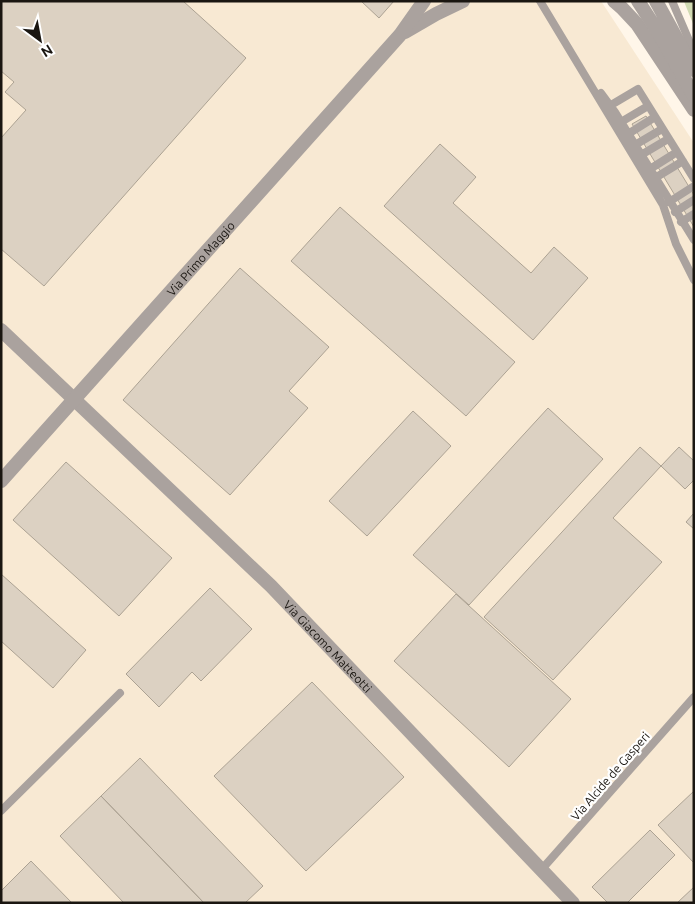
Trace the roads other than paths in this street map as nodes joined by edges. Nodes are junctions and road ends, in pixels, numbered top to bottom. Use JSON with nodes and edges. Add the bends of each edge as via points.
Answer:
{"nodes":[{"id":1,"x":424,"y":1,"type":"edge"},
{"id":2,"x":463,"y":1,"type":"edge"},
{"id":3,"x":540,"y":1,"type":"edge"},
{"id":4,"x":614,"y":1,"type":"edge"},
{"id":5,"x":638,"y":1,"type":"edge"},
{"id":6,"x":654,"y":1,"type":"edge"},
{"id":7,"x":672,"y":1,"type":"edge"},
{"id":8,"x":400,"y":35,"type":"junction"},
{"id":9,"x":694,"y":52,"type":"edge"},
{"id":10,"x":694,"y":70,"type":"edge"},
{"id":11,"x":694,"y":96,"type":"edge"},
{"id":12,"x":648,"y":106,"type":"junction"},
{"id":13,"x":607,"y":107,"type":"junction"},
{"id":14,"x":694,"y":110,"type":"edge"},
{"id":15,"x":655,"y":117,"type":"junction"},
{"id":16,"x":621,"y":122,"type":"junction"},
{"id":17,"x":662,"y":129,"type":"junction"},
{"id":18,"x":628,"y":134,"type":"junction"},
{"id":19,"x":668,"y":139,"type":"junction"},
{"id":20,"x":635,"y":145,"type":"junction"},
{"id":21,"x":677,"y":152,"type":"junction"},
{"id":22,"x":641,"y":156,"type":"junction"},
{"id":23,"x":683,"y":161,"type":"junction"},
{"id":24,"x":650,"y":169,"type":"junction"},
{"id":25,"x":655,"y":178,"type":"junction"},
{"id":26,"x":694,"y":179,"type":"edge"},
{"id":27,"x":694,"y":186,"type":"edge"},
{"id":28,"x":694,"y":200,"type":"edge"},
{"id":29,"x":669,"y":202,"type":"junction"},
{"id":30,"x":675,"y":212,"type":"junction"},
{"id":31,"x":694,"y":214,"type":"edge"},
{"id":32,"x":694,"y":224,"type":"edge"},
{"id":33,"x":683,"y":225,"type":"junction"},
{"id":34,"x":694,"y":240,"type":"edge"},
{"id":35,"x":694,"y":280,"type":"edge"},
{"id":36,"x":1,"y":330,"type":"edge"},
{"id":37,"x":74,"y":399,"type":"junction"},
{"id":38,"x":1,"y":481,"type":"edge"},
{"id":39,"x":120,"y":693,"type":"dead end"},
{"id":40,"x":694,"y":697,"type":"edge"},
{"id":41,"x":1,"y":811,"type":"edge"},
{"id":42,"x":542,"y":869,"type":"junction"},
{"id":43,"x":573,"y":903,"type":"edge"}],
"edges":[{"from":1,"to":8,"type":"street","name":"Via Primo Maggio"},
{"from":2,"to":8,"type":"street","name":"Via Primo Maggio"},
{"from":3,"to":13,"type":"lane"},
{"from":4,"to":14,"type":"street","via":[[637,24]]},
{"from":5,"to":11,"type":"street"},
{"from":6,"to":10,"type":"street"},
{"from":7,"to":9,"type":"lane"},
{"from":8,"to":37,"type":"street","name":"Via Primo Maggio"},
{"from":12,"to":13,"type":"lane","via":[[638,89]]},
{"from":12,"to":15,"type":"lane"},
{"from":12,"to":16,"type":"lane"},
{"from":13,"to":16,"type":"lane"},
{"from":13,"to":35,"type":"lane","via":[[664,205],[676,244]]},
{"from":15,"to":17,"type":"lane"},
{"from":15,"to":18,"type":"lane"},
{"from":16,"to":18,"type":"lane"},
{"from":17,"to":19,"type":"lane"},
{"from":17,"to":20,"type":"lane"},
{"from":18,"to":20,"type":"lane"},
{"from":19,"to":21,"type":"lane"},
{"from":19,"to":22,"type":"lane"},
{"from":20,"to":22,"type":"lane"},
{"from":21,"to":23,"type":"lane"},
{"from":21,"to":24,"type":"lane"},
{"from":22,"to":24,"type":"lane"},
{"from":23,"to":25,"type":"lane"},
{"from":23,"to":26,"type":"lane"},
{"from":24,"to":25,"type":"lane"},
{"from":25,"to":29,"type":"lane"},
{"from":27,"to":29,"type":"lane"},
{"from":28,"to":30,"type":"lane"},
{"from":29,"to":30,"type":"lane"},
{"from":30,"to":33,"type":"lane"},
{"from":31,"to":33,"type":"lane"},
{"from":32,"to":33,"type":"lane"},
{"from":33,"to":34,"type":"lane"},
{"from":36,"to":37,"type":"street","name":"Via Giacomo Matteotti"},
{"from":37,"to":38,"type":"street","name":"Via Primo Maggio"},
{"from":37,"to":42,"type":"street","name":"Via Giacomo Matteotti","via":[[271,586]]},
{"from":39,"to":41,"type":"lane"},
{"from":40,"to":42,"type":"lane","name":"Via Alcide de Gasperi"},
{"from":42,"to":43,"type":"street","name":"Via Giacomo Matteotti"}]}
